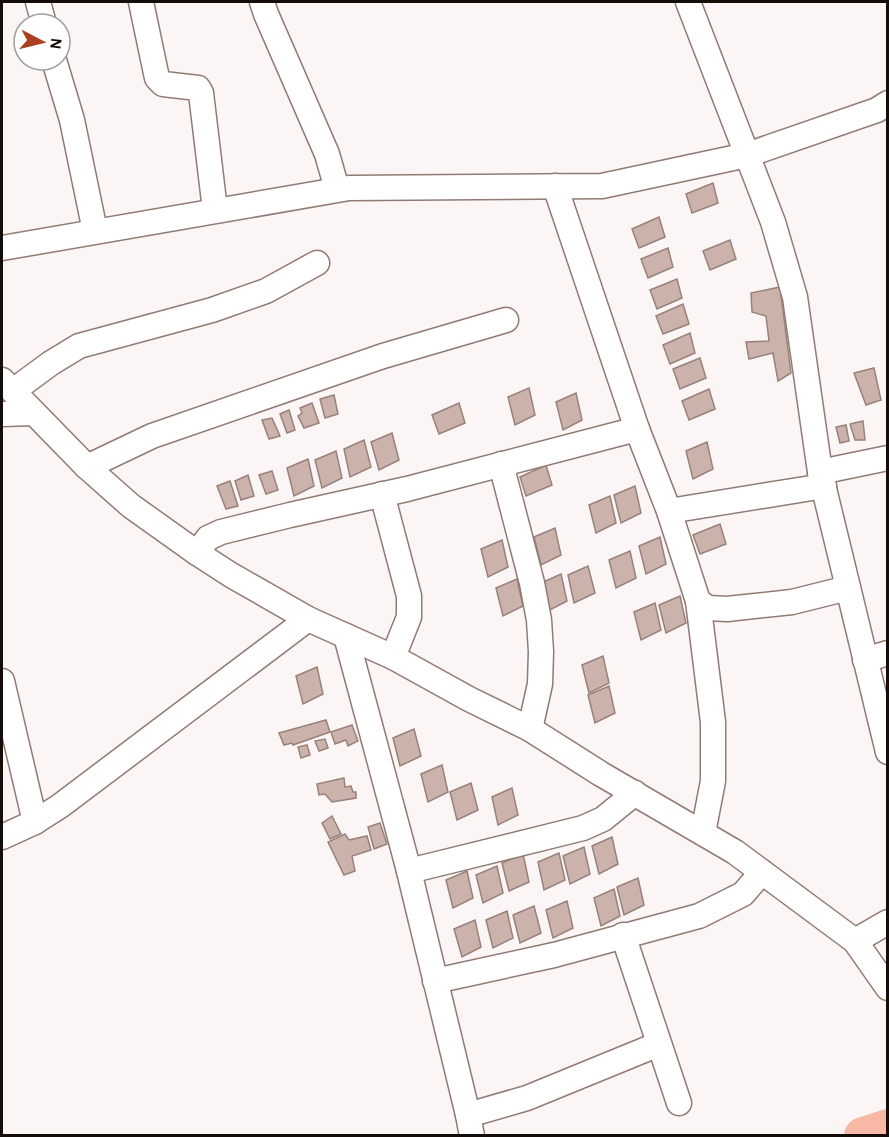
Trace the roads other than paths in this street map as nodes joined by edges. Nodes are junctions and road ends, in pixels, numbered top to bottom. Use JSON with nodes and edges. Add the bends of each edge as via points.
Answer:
{"nodes":[{"id":1,"x":141,"y":2,"type":"edge"},
{"id":2,"x":262,"y":2,"type":"edge"},
{"id":3,"x":688,"y":2,"type":"edge"},
{"id":4,"x":58,"y":72,"type":"edge"},
{"id":5,"x":888,"y":103,"type":"edge"},
{"id":6,"x":747,"y":155,"type":"junction"},
{"id":7,"x":555,"y":186,"type":"junction"},
{"id":8,"x":337,"y":189,"type":"junction"},
{"id":9,"x":215,"y":210,"type":"junction"},
{"id":10,"x":95,"y":231,"type":"junction"},
{"id":11,"x":2,"y":248,"type":"edge"},
{"id":12,"x":317,"y":263,"type":"dead end"},
{"id":13,"x":506,"y":320,"type":"dead end"},
{"id":14,"x":7,"y":386,"type":"edge"},
{"id":15,"x":34,"y":413,"type":"junction"},
{"id":16,"x":2,"y":414,"type":"edge"},
{"id":17,"x":637,"y":429,"type":"junction"},
{"id":18,"x":888,"y":458,"type":"edge"},
{"id":19,"x":501,"y":464,"type":"junction"},
{"id":20,"x":87,"y":467,"type":"junction"},
{"id":21,"x":822,"y":479,"type":"junction"},
{"id":22,"x":382,"y":494,"type":"junction"},
{"id":23,"x":669,"y":511,"type":"junction"},
{"id":24,"x":197,"y":553,"type":"junction"},
{"id":25,"x":848,"y":588,"type":"junction"},
{"id":26,"x":698,"y":601,"type":"junction"},
{"id":27,"x":308,"y":619,"type":"junction"},
{"id":28,"x":346,"y":636,"type":"junction"},
{"id":29,"x":393,"y":657,"type":"junction"},
{"id":30,"x":876,"y":657,"type":"edge"},
{"id":31,"x":2,"y":681,"type":"edge"},
{"id":32,"x":530,"y":729,"type":"junction"},
{"id":33,"x":888,"y":752,"type":"edge"},
{"id":34,"x":635,"y":793,"type":"junction"},
{"id":35,"x":35,"y":822,"type":"junction"},
{"id":36,"x":704,"y":833,"type":"junction"},
{"id":37,"x":2,"y":837,"type":"edge"},
{"id":38,"x":409,"y":871,"type":"junction"},
{"id":39,"x":762,"y":872,"type":"junction"},
{"id":40,"x":888,"y":922,"type":"edge"},
{"id":41,"x":623,"y":935,"type":"junction"},
{"id":42,"x":855,"y":941,"type":"junction"},
{"id":43,"x":435,"y":981,"type":"junction"},
{"id":44,"x":888,"y":988,"type":"edge"},
{"id":45,"x":659,"y":1044,"type":"junction"},
{"id":46,"x":679,"y":1103,"type":"dead end"},
{"id":47,"x":470,"y":1125,"type":"edge"}],
"edges":[{"from":1,"to":9,"type":"street","via":[[156,78],[163,84],[198,88],[201,93]]},
{"from":2,"to":8,"type":"street","via":[[327,154]]},
{"from":3,"to":6,"type":"street"},
{"from":4,"to":10,"type":"street","via":[[72,120]]},
{"from":5,"to":6,"type":"street"},
{"from":6,"to":7,"type":"street","via":[[602,186]]},
{"from":6,"to":21,"type":"street","via":[[773,222],[795,297]]},
{"from":7,"to":8,"type":"street"},
{"from":7,"to":17,"type":"street"},
{"from":8,"to":9,"type":"street"},
{"from":9,"to":10,"type":"street"},
{"from":10,"to":11,"type":"street"},
{"from":12,"to":14,"type":"street","via":[[266,291],[212,310],[79,346]]},
{"from":13,"to":20,"type":"street","via":[[383,356],[152,436]]},
{"from":14,"to":15,"type":"street"},
{"from":15,"to":16,"type":"street"},
{"from":15,"to":20,"type":"street"},
{"from":17,"to":19,"type":"street"},
{"from":17,"to":23,"type":"street"},
{"from":18,"to":21,"type":"street"},
{"from":19,"to":22,"type":"street"},
{"from":19,"to":32,"type":"street","via":[[539,620],[540,684]]},
{"from":20,"to":24,"type":"street","via":[[130,506]]},
{"from":21,"to":23,"type":"street"},
{"from":21,"to":25,"type":"street"},
{"from":22,"to":24,"type":"street","via":[[221,532],[208,538]]},
{"from":22,"to":29,"type":"street","via":[[409,596],[409,617]]},
{"from":23,"to":26,"type":"street"},
{"from":24,"to":27,"type":"street"},
{"from":25,"to":26,"type":"street","via":[[792,602],[727,609],[708,608]]},
{"from":25,"to":30,"type":"street"},
{"from":26,"to":36,"type":"street","via":[[713,722],[713,780]]},
{"from":27,"to":28,"type":"street"},
{"from":27,"to":35,"type":"street"},
{"from":28,"to":29,"type":"street"},
{"from":28,"to":38,"type":"street"},
{"from":29,"to":32,"type":"street"},
{"from":30,"to":33,"type":"street"},
{"from":31,"to":35,"type":"street"},
{"from":32,"to":34,"type":"street"},
{"from":34,"to":36,"type":"street"},
{"from":34,"to":38,"type":"street","via":[[603,819],[584,828]]},
{"from":35,"to":37,"type":"street"},
{"from":36,"to":39,"type":"street"},
{"from":38,"to":43,"type":"street"},
{"from":39,"to":41,"type":"street","via":[[743,894],[699,916]]},
{"from":39,"to":42,"type":"street"},
{"from":40,"to":42,"type":"street"},
{"from":41,"to":43,"type":"street","via":[[554,955]]},
{"from":41,"to":45,"type":"street"},
{"from":42,"to":44,"type":"street"},
{"from":43,"to":47,"type":"street"},
{"from":45,"to":46,"type":"street"},
{"from":45,"to":47,"type":"street"}]}
